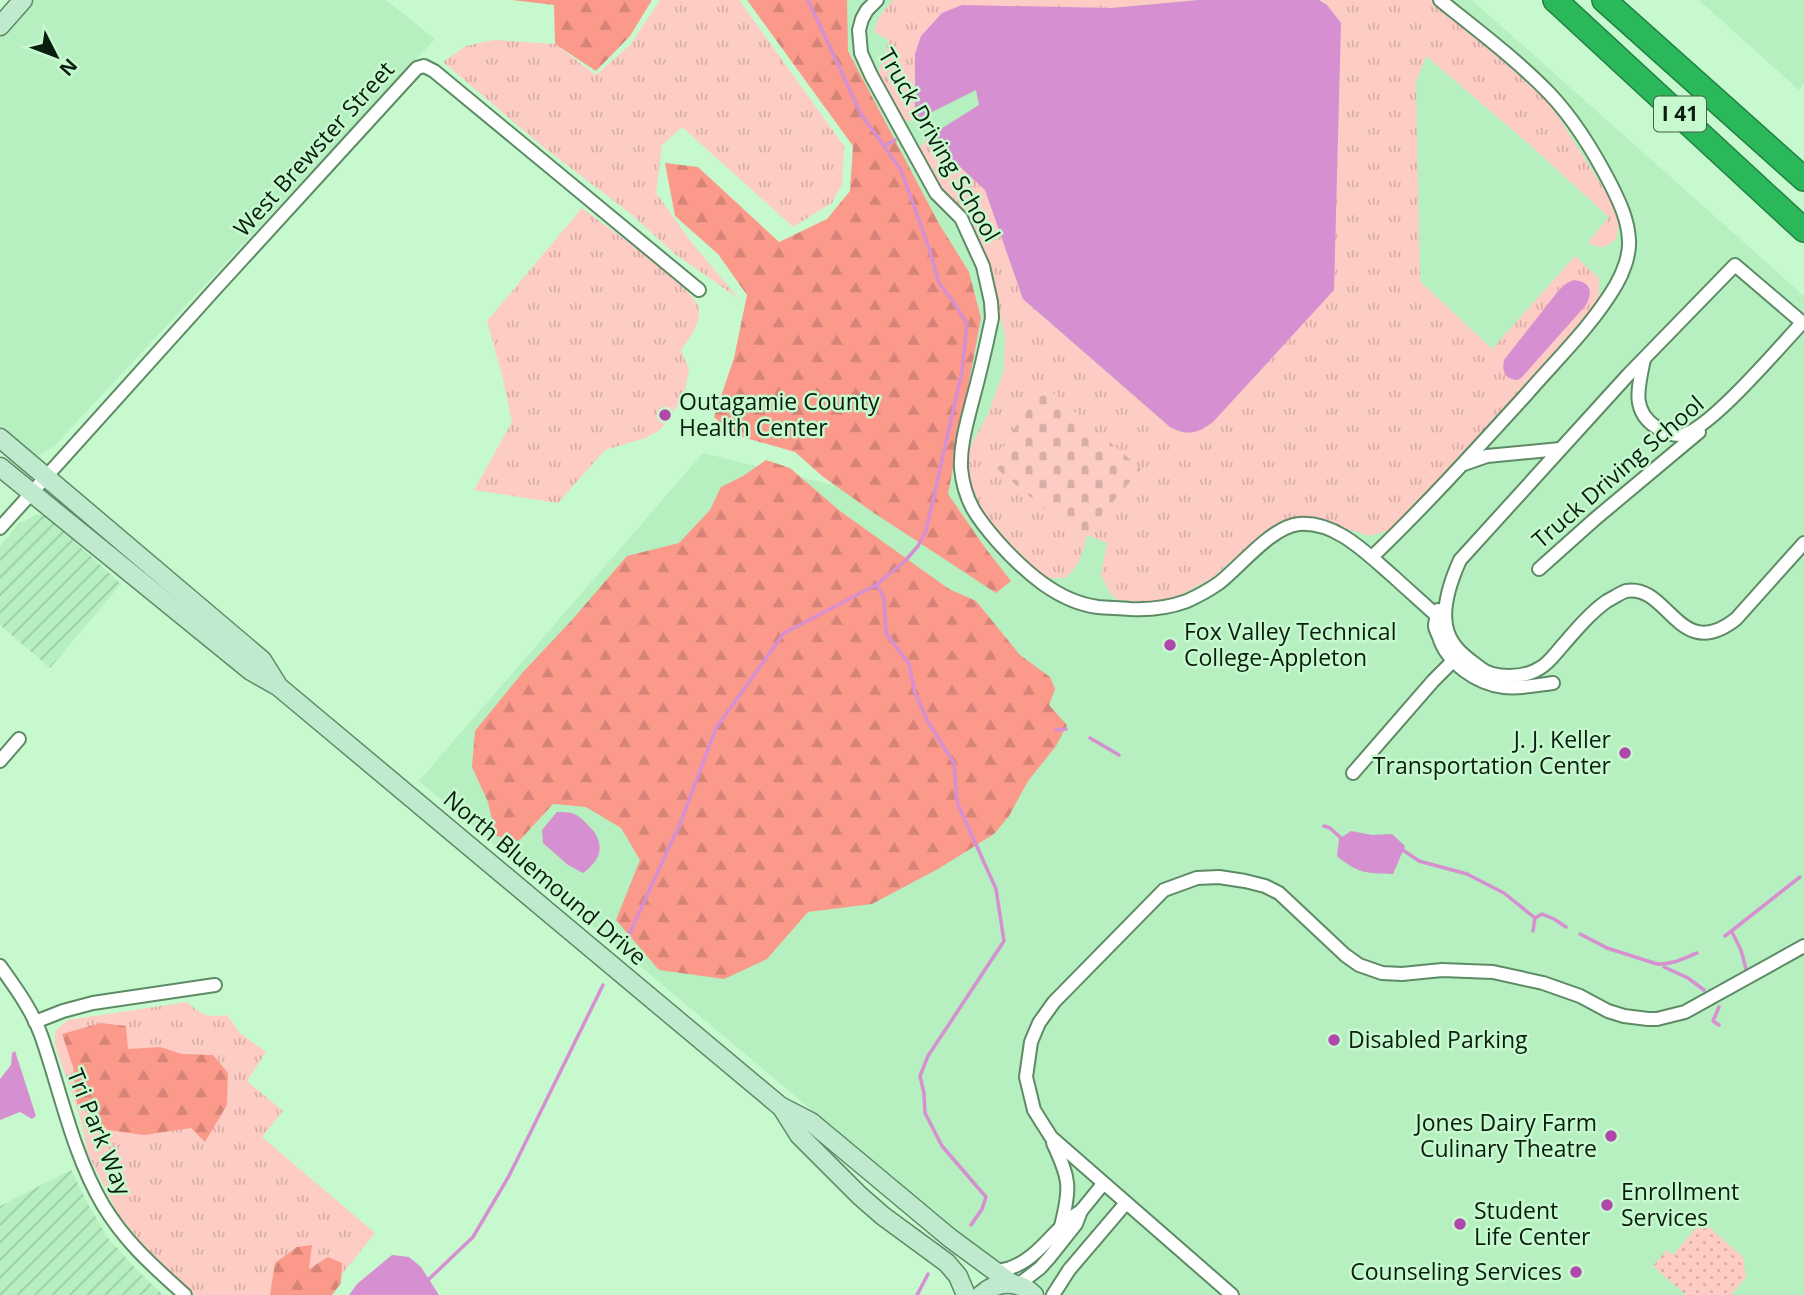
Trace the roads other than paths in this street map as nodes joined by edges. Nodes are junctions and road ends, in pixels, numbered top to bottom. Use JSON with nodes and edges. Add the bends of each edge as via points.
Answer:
{"nodes":[{"id":1,"x":23,"y":0,"type":"edge"},
{"id":2,"x":877,"y":0,"type":"edge"},
{"id":3,"x":1440,"y":0,"type":"edge"},
{"id":4,"x":1555,"y":0,"type":"edge"},
{"id":5,"x":1604,"y":0,"type":"edge"},
{"id":6,"x":0,"y":26,"type":"edge"},
{"id":7,"x":1804,"y":179,"type":"edge"},
{"id":8,"x":1804,"y":230,"type":"edge"},
{"id":9,"x":699,"y":290,"type":"dead end"},
{"id":10,"x":1803,"y":323,"type":"edge"},
{"id":11,"x":1644,"y":359,"type":"junction"},
{"id":12,"x":1724,"y":407,"type":"junction"},
{"id":13,"x":0,"y":438,"type":"edge"},
{"id":14,"x":1560,"y":449,"type":"junction"},
{"id":15,"x":1463,"y":464,"type":"junction"},
{"id":16,"x":0,"y":467,"type":"edge"},
{"id":17,"x":46,"y":476,"type":"junction"},
{"id":18,"x":31,"y":493,"type":"junction"},
{"id":19,"x":0,"y":528,"type":"edge"},
{"id":20,"x":1804,"y":543,"type":"edge"},
{"id":21,"x":1372,"y":557,"type":"junction"},
{"id":22,"x":1539,"y":569,"type":"dead end"},
{"id":23,"x":1446,"y":576,"type":"dead end"},
{"id":24,"x":1437,"y":616,"type":"junction"},
{"id":25,"x":1453,"y":661,"type":"junction"},
{"id":26,"x":1553,"y":683,"type":"dead end"},
{"id":27,"x":279,"y":687,"type":"junction"},
{"id":28,"x":19,"y":738,"type":"dead end"},
{"id":29,"x":0,"y":761,"type":"edge"},
{"id":30,"x":1353,"y":773,"type":"dead end"},
{"id":31,"x":1804,"y":946,"type":"edge"},
{"id":32,"x":0,"y":966,"type":"edge"},
{"id":33,"x":215,"y":985,"type":"dead end"},
{"id":34,"x":35,"y":1022,"type":"junction"},
{"id":35,"x":780,"y":1105,"type":"junction"},
{"id":36,"x":1051,"y":1137,"type":"junction"},
{"id":37,"x":1103,"y":1184,"type":"junction"},
{"id":38,"x":1126,"y":1203,"type":"junction"},
{"id":39,"x":1082,"y":1211,"type":"junction"},
{"id":40,"x":1061,"y":1226,"type":"junction"},
{"id":41,"x":993,"y":1271,"type":"junction"},
{"id":42,"x":1015,"y":1284,"type":"junction"},
{"id":43,"x":185,"y":1295,"type":"edge"},
{"id":44,"x":966,"y":1295,"type":"edge"},
{"id":45,"x":981,"y":1295,"type":"edge"},
{"id":46,"x":1034,"y":1295,"type":"edge"},
{"id":47,"x":1053,"y":1295,"type":"edge"},
{"id":48,"x":1233,"y":1295,"type":"edge"}],
"edges":[{"from":1,"to":6,"type":"main road"},
{"from":2,"to":21,"type":"street","name":"Truck Driving School","via":[[862,19],[861,53],[936,192],[961,218],[983,266],[992,302],[961,466],[970,505],[1006,551],[1066,597],[1097,607],[1149,610],[1202,594],[1291,526],[1325,528]]},
{"from":3,"to":15,"type":"street","via":[[1556,100],[1604,172],[1628,226],[1629,244],[1625,266],[1603,305]]},
{"from":4,"to":8,"type":"highway","number":"I 41"},
{"from":5,"to":7,"type":"highway","number":"I 41"},
{"from":9,"to":17,"type":"street","name":"West Brewster Street","via":[[424,66],[417,68]]},
{"from":10,"to":11,"type":"street","name":"Truck Driving School","via":[[1735,265]]},
{"from":10,"to":12,"type":"street","name":"Truck Driving School"},
{"from":11,"to":12,"type":"street","name":"Truck Driving School","via":[[1638,403],[1659,429],[1682,435]]},
{"from":11,"to":14,"type":"street","name":"Truck Driving School"},
{"from":12,"to":22,"type":"street","name":"Truck Driving School"},
{"from":13,"to":17,"type":"main road","name":"North Bluemound Drive"},
{"from":14,"to":15,"type":"street","via":[[1487,456]]},
{"from":14,"to":20,"type":"street","name":"Truck Driving School","via":[[1460,561],[1453,575],[1446,617],[1449,635],[1457,649],[1485,672],[1522,675],[1541,668],[1598,607],[1626,592],[1650,596],[1684,627],[1717,631],[1736,620]]},
{"from":15,"to":21,"type":"street"},
{"from":16,"to":18,"type":"main road","name":"North Bluemound Drive"},
{"from":17,"to":18,"type":"street","name":"West Brewster Street"},
{"from":17,"to":27,"type":"main road","name":"North Bluemound Drive","via":[[261,660]]},
{"from":18,"to":19,"type":"street","name":"West Brewster Street"},
{"from":18,"to":27,"type":"main road","name":"North Bluemound Drive","via":[[251,671]]},
{"from":21,"to":24,"type":"street","name":"Truck Driving School"},
{"from":23,"to":24,"type":"street"},
{"from":24,"to":25,"type":"street","via":[[1435,628],[1441,645]]},
{"from":25,"to":26,"type":"street","via":[[1485,682],[1505,687]]},
{"from":25,"to":30,"type":"street"},
{"from":27,"to":35,"type":"main road","name":"North Bluemound Drive"},
{"from":28,"to":29,"type":"street"},
{"from":31,"to":36,"type":"street","via":[[1685,1012],[1648,1019],[1616,1014],[1562,989],[1512,975],[1470,970],[1392,974],[1370,969],[1345,955],[1279,893],[1245,881],[1197,878],[1164,890],[1039,1023],[1026,1077],[1034,1110]]},
{"from":32,"to":34,"type":"street","name":"Tri Park Way"},
{"from":33,"to":34,"type":"street","via":[[93,1003]]},
{"from":34,"to":43,"type":"street","name":"Tri Park Way","via":[[78,1149],[102,1203],[143,1258]]},
{"from":35,"to":41,"type":"main road","name":"North Bluemound Drive","via":[[811,1122]]},
{"from":35,"to":44,"type":"main road","name":"North Bluemound Drive","via":[[799,1135],[860,1196],[947,1263]]},
{"from":36,"to":37,"type":"street"},
{"from":36,"to":40,"type":"street","via":[[1067,1179]]},
{"from":37,"to":38,"type":"street"},
{"from":37,"to":39,"type":"street"},
{"from":38,"to":47,"type":"street"},
{"from":38,"to":48,"type":"street"},
{"from":39,"to":40,"type":"street"},
{"from":39,"to":42,"type":"street","via":[[1040,1268]]},
{"from":40,"to":41,"type":"street","via":[[1030,1257],[1009,1269]]},
{"from":41,"to":42,"type":"main road","name":"North Bluemound Drive"},
{"from":42,"to":45,"type":"main road","via":[[997,1284]]},
{"from":42,"to":46,"type":"main road","name":"North Bluemound Drive"}]}
